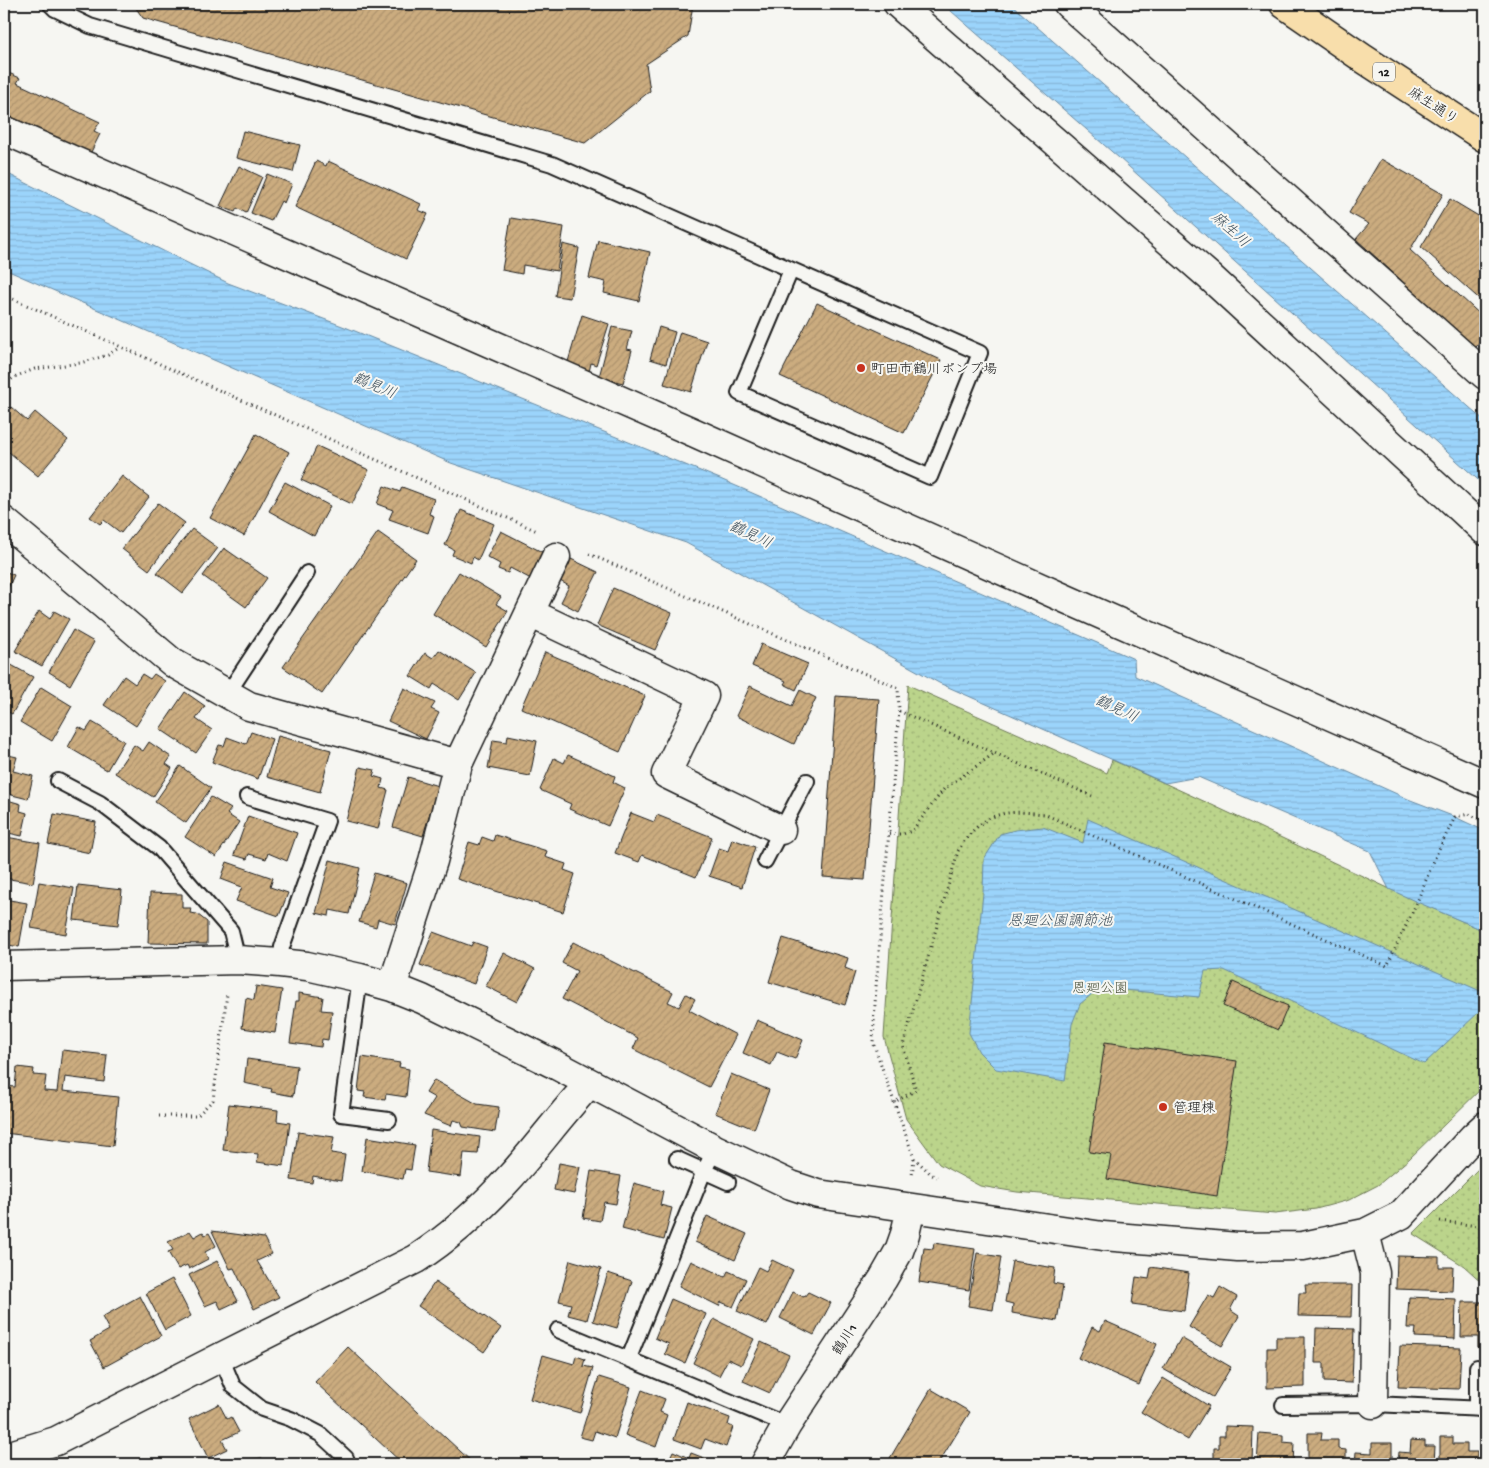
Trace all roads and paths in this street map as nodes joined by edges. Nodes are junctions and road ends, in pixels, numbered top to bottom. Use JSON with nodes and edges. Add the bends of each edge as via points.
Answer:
{"nodes":[{"id":1,"x":50,"y":4,"type":"edge"},
{"id":2,"x":898,"y":4,"type":"edge"},
{"id":3,"x":1068,"y":4,"type":"edge"},
{"id":4,"x":1284,"y":4,"type":"edge"},
{"id":5,"x":4,"y":130,"type":"edge"},
{"id":6,"x":1485,"y":138,"type":"edge"},
{"id":7,"x":791,"y":270,"type":"junction"},
{"id":8,"x":120,"y":347,"type":"dead end"},
{"id":9,"x":1485,"y":375,"type":"edge"},
{"id":10,"x":4,"y":386,"type":"edge"},
{"id":11,"x":4,"y":521,"type":"edge"},
{"id":12,"x":1485,"y":531,"type":"edge"},
{"id":13,"x":556,"y":557,"type":"dead end"},
{"id":14,"x":306,"y":574,"type":"dead end"},
{"id":15,"x":530,"y":613,"type":"junction"},
{"id":16,"x":228,"y":694,"type":"junction"},
{"id":17,"x":898,"y":711,"type":"dead end"},
{"id":18,"x":996,"y":753,"type":"junction"},
{"id":19,"x":458,"y":764,"type":"junction"},
{"id":20,"x":58,"y":781,"type":"dead end"},
{"id":21,"x":807,"y":781,"type":"dead end"},
{"id":22,"x":1485,"y":784,"type":"edge"},
{"id":23,"x":1092,"y":796,"type":"dead end"},
{"id":24,"x":247,"y":797,"type":"dead end"},
{"id":25,"x":1485,"y":822,"type":"edge"},
{"id":26,"x":781,"y":830,"type":"junction"},
{"id":27,"x":889,"y":834,"type":"dead end"},
{"id":28,"x":765,"y":862,"type":"dead end"},
{"id":29,"x":235,"y":960,"type":"junction"},
{"id":30,"x":280,"y":962,"type":"junction"},
{"id":31,"x":4,"y":966,"type":"edge"},
{"id":32,"x":360,"y":978,"type":"junction"},
{"id":33,"x":392,"y":987,"type":"junction"},
{"id":34,"x":589,"y":1084,"type":"junction"},
{"id":35,"x":893,"y":1103,"type":"dead end"},
{"id":36,"x":159,"y":1116,"type":"dead end"},
{"id":37,"x":390,"y":1120,"type":"dead end"},
{"id":38,"x":1485,"y":1126,"type":"edge"},
{"id":39,"x":678,"y":1158,"type":"dead end"},
{"id":40,"x":710,"y":1160,"type":"junction"},
{"id":41,"x":728,"y":1182,"type":"dead end"},
{"id":42,"x":911,"y":1208,"type":"junction"},
{"id":43,"x":1436,"y":1221,"type":"dead end"},
{"id":44,"x":1485,"y":1227,"type":"edge"},
{"id":45,"x":1365,"y":1233,"type":"junction"},
{"id":46,"x":558,"y":1330,"type":"dead end"},
{"id":47,"x":220,"y":1357,"type":"junction"},
{"id":48,"x":629,"y":1358,"type":"junction"},
{"id":49,"x":1477,"y":1367,"type":"dead end"},
{"id":50,"x":1283,"y":1404,"type":"dead end"},
{"id":51,"x":1373,"y":1404,"type":"junction"},
{"id":52,"x":1481,"y":1409,"type":"edge"},
{"id":53,"x":787,"y":1425,"type":"junction"},
{"id":54,"x":4,"y":1457,"type":"edge"},
{"id":55,"x":348,"y":1464,"type":"edge"},
{"id":56,"x":765,"y":1464,"type":"edge"}],
"edges":[{"from":1,"to":7,"type":"lane","via":[[90,26],[552,164]]},
{"from":2,"to":12,"type":"street","via":[[1210,277]]},
{"from":3,"to":9,"type":"street"},
{"from":4,"to":6,"type":"main road","name":"麻生通り","number":"12"},
{"from":5,"to":22,"type":"street"},
{"from":7,"to":7,"type":"lane","via":[[980,354],[930,477],[739,393]]},
{"from":8,"to":10,"type":"path","via":[[108,355],[80,363],[35,369],[14,377]]},
{"from":11,"to":16,"type":"street","via":[[173,663]]},
{"from":13,"to":15,"type":"street"},
{"from":14,"to":16,"type":"lane"},
{"from":15,"to":19,"type":"street"},
{"from":15,"to":26,"type":"street","via":[[704,696],[666,774]]},
{"from":16,"to":19,"type":"street","via":[[250,706]]},
{"from":17,"to":18,"type":"path"},
{"from":18,"to":23,"type":"path"},
{"from":18,"to":27,"type":"path","via":[[944,789],[912,831]]},
{"from":19,"to":33,"type":"street","via":[[434,861]]},
{"from":20,"to":29,"type":"lane","via":[[100,803],[159,848],[231,931]]},
{"from":21,"to":26,"type":"lane"},
{"from":24,"to":30,"type":"lane","via":[[327,821],[282,947]]},
{"from":25,"to":35,"type":"path","via":[[1469,814],[1455,817],[1387,966],[1044,814],[1026,812],[992,816],[967,835],[958,851],[904,1046],[916,1090]]},
{"from":26,"to":28,"type":"lane"},
{"from":29,"to":30,"type":"street"},
{"from":29,"to":31,"type":"street"},
{"from":29,"to":36,"type":"path","via":[[213,1100],[197,1116]]},
{"from":30,"to":32,"type":"street"},
{"from":32,"to":33,"type":"street"},
{"from":32,"to":37,"type":"lane","via":[[341,1114]]},
{"from":33,"to":34,"type":"street","via":[[453,1014]]},
{"from":34,"to":40,"type":"street"},
{"from":34,"to":47,"type":"street","via":[[512,1175],[437,1246]]},
{"from":38,"to":45,"type":"street","via":[[1401,1215]]},
{"from":39,"to":40,"type":"lane"},
{"from":40,"to":41,"type":"lane"},
{"from":40,"to":42,"type":"street","via":[[818,1194]]},
{"from":40,"to":48,"type":"lane"},
{"from":42,"to":45,"type":"street","via":[[1103,1236],[1238,1247],[1303,1246]]},
{"from":42,"to":53,"type":"street","name":"鶴川1","via":[[899,1251]]},
{"from":43,"to":44,"type":"path"},
{"from":45,"to":51,"type":"street","via":[[1375,1273]]},
{"from":46,"to":48,"type":"lane"},
{"from":47,"to":54,"type":"street","via":[[56,1441]]},
{"from":47,"to":55,"type":"lane","via":[[233,1386],[262,1408],[320,1434],[346,1458]]},
{"from":48,"to":53,"type":"lane"},
{"from":49,"to":52,"type":"lane"},
{"from":50,"to":51,"type":"lane"},
{"from":51,"to":52,"type":"lane"},
{"from":53,"to":56,"type":"street","name":"鶴川1"}]}
